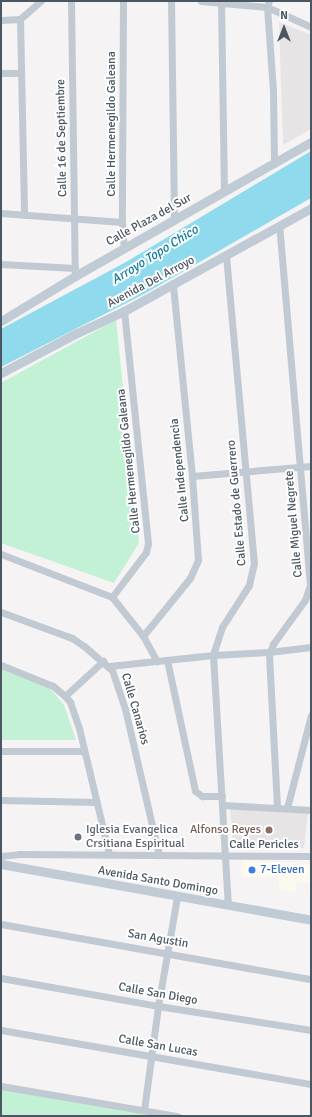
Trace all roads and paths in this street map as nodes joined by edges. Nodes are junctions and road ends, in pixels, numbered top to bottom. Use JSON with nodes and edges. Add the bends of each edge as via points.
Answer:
{"nodes":[{"id":1,"x":41,"y":1,"type":"edge"},
{"id":2,"x":71,"y":1,"type":"edge"},
{"id":3,"x":123,"y":1,"type":"edge"},
{"id":4,"x":171,"y":1,"type":"edge"},
{"id":5,"x":201,"y":1,"type":"edge"},
{"id":6,"x":221,"y":2,"type":"junction"},
{"id":7,"x":268,"y":4,"type":"edge"},
{"id":8,"x":20,"y":19,"type":"junction"},
{"id":9,"x":1,"y":20,"type":"edge"},
{"id":10,"x":311,"y":27,"type":"edge"},
{"id":11,"x":1,"y":73,"type":"edge"},
{"id":12,"x":21,"y":73,"type":"junction"},
{"id":13,"x":311,"y":142,"type":"edge"},
{"id":14,"x":274,"y":164,"type":"junction"},
{"id":15,"x":224,"y":191,"type":"junction"},
{"id":16,"x":311,"y":208,"type":"edge"},
{"id":17,"x":1,"y":213,"type":"edge"},
{"id":18,"x":24,"y":215,"type":"junction"},
{"id":19,"x":74,"y":219,"type":"junction"},
{"id":20,"x":174,"y":220,"type":"junction"},
{"id":21,"x":122,"y":222,"type":"junction"},
{"id":22,"x":279,"y":226,"type":"junction"},
{"id":23,"x":124,"y":248,"type":"junction"},
{"id":24,"x":226,"y":256,"type":"junction"},
{"id":25,"x":1,"y":264,"type":"edge"},
{"id":26,"x":75,"y":272,"type":"junction"},
{"id":27,"x":172,"y":285,"type":"junction"},
{"id":28,"x":124,"y":311,"type":"junction"},
{"id":29,"x":1,"y":321,"type":"edge"},
{"id":30,"x":1,"y":374,"type":"edge"},
{"id":31,"x":311,"y":466,"type":"edge"},
{"id":32,"x":300,"y":468,"type":"junction"},
{"id":33,"x":246,"y":472,"type":"junction"},
{"id":34,"x":192,"y":476,"type":"junction"},
{"id":35,"x":1,"y":554,"type":"edge"},
{"id":36,"x":112,"y":597,"type":"junction"},
{"id":37,"x":1,"y":612,"type":"edge"},
{"id":38,"x":143,"y":636,"type":"junction"},
{"id":39,"x":311,"y":647,"type":"edge"},
{"id":40,"x":269,"y":652,"type":"junction"},
{"id":41,"x":213,"y":655,"type":"junction"},
{"id":42,"x":167,"y":660,"type":"junction"},
{"id":43,"x":103,"y":661,"type":"junction"},
{"id":44,"x":157,"y":661,"type":"junction"},
{"id":45,"x":1,"y":665,"type":"edge"},
{"id":46,"x":109,"y":666,"type":"junction"},
{"id":47,"x":65,"y":696,"type":"junction"},
{"id":48,"x":311,"y":715,"type":"edge"},
{"id":49,"x":1,"y":751,"type":"edge"},
{"id":50,"x":84,"y":751,"type":"junction"},
{"id":51,"x":222,"y":796,"type":"junction"},
{"id":52,"x":1,"y":800,"type":"edge"},
{"id":53,"x":96,"y":802,"type":"junction"},
{"id":54,"x":223,"y":805,"type":"junction"},
{"id":55,"x":277,"y":807,"type":"junction"},
{"id":56,"x":287,"y":808,"type":"junction"},
{"id":57,"x":311,"y":810,"type":"edge"},
{"id":58,"x":109,"y":854,"type":"junction"},
{"id":59,"x":159,"y":855,"type":"junction"},
{"id":60,"x":1,"y":856,"type":"edge"},
{"id":61,"x":225,"y":856,"type":"junction"},
{"id":62,"x":311,"y":856,"type":"edge"},
{"id":63,"x":1,"y":864,"type":"edge"},
{"id":64,"x":177,"y":897,"type":"junction"},
{"id":65,"x":228,"y":906,"type":"junction"},
{"id":66,"x":311,"y":920,"type":"edge"},
{"id":67,"x":1,"y":924,"type":"edge"},
{"id":68,"x":168,"y":952,"type":"junction"},
{"id":69,"x":1,"y":978,"type":"edge"},
{"id":70,"x":311,"y":978,"type":"edge"},
{"id":71,"x":158,"y":1006,"type":"junction"},
{"id":72,"x":1,"y":1030,"type":"edge"},
{"id":73,"x":311,"y":1030,"type":"edge"},
{"id":74,"x":151,"y":1056,"type":"junction"},
{"id":75,"x":311,"y":1084,"type":"edge"},
{"id":76,"x":1,"y":1086,"type":"edge"},
{"id":77,"x":144,"y":1110,"type":"junction"},
{"id":78,"x":177,"y":1116,"type":"edge"}],
"edges":[{"from":1,"to":8,"type":"street"},
{"from":2,"to":19,"type":"street","name":"Calle 16 de Septiembre"},
{"from":3,"to":21,"type":"street","name":"Calle Hermenegildo Galeana"},
{"from":4,"to":20,"type":"street"},
{"from":5,"to":6,"type":"street"},
{"from":6,"to":7,"type":"street"},
{"from":6,"to":15,"type":"street"},
{"from":7,"to":10,"type":"street"},
{"from":7,"to":14,"type":"street"},
{"from":8,"to":9,"type":"street"},
{"from":8,"to":12,"type":"street"},
{"from":11,"to":12,"type":"street"},
{"from":12,"to":18,"type":"street"},
{"from":13,"to":14,"type":"street","name":"Calle Plaza del Sur"},
{"from":14,"to":15,"type":"street","name":"Calle Plaza del Sur"},
{"from":15,"to":20,"type":"street","name":"Calle Plaza del Sur"},
{"from":16,"to":22,"type":"street","name":"Avenida Del Arroyo"},
{"from":17,"to":18,"type":"street"},
{"from":18,"to":19,"type":"street"},
{"from":19,"to":21,"type":"street"},
{"from":19,"to":26,"type":"street","name":"Calle 16 de Septiembre"},
{"from":20,"to":23,"type":"street","name":"Calle Plaza del Sur"},
{"from":21,"to":23,"type":"street","name":"Calle Hermenegildo Galeana"},
{"from":22,"to":24,"type":"street","name":"Avenida Del Arroyo"},
{"from":22,"to":32,"type":"street","name":"Calle Miguel Negrete"},
{"from":23,"to":26,"type":"street","name":"Calle Plaza del Sur"},
{"from":24,"to":27,"type":"street","name":"Avenida Del Arroyo"},
{"from":24,"to":33,"type":"street","name":"Calle Estado de Guerrero"},
{"from":25,"to":26,"type":"street"},
{"from":26,"to":29,"type":"street","name":"Calle Plaza del Sur"},
{"from":27,"to":28,"type":"street","name":"Avenida Del Arroyo"},
{"from":27,"to":34,"type":"street","name":"Calle Independencia"},
{"from":28,"to":30,"type":"street","name":"Avenida Del Arroyo"},
{"from":28,"to":36,"type":"street","name":"Calle Hermenegildo Galeana","via":[[148,543],[146,552]]},
{"from":31,"to":32,"type":"street"},
{"from":32,"to":33,"type":"street"},
{"from":32,"to":40,"type":"street","name":"Calle Miguel Negrete","via":[[310,585],[305,600]]},
{"from":33,"to":34,"type":"street"},
{"from":33,"to":41,"type":"street","name":"Calle Estado de Guerrero","via":[[254,571],[246,592],[222,627]]},
{"from":34,"to":38,"type":"street","name":"Calle Independencia","via":[[198,549],[196,568]]},
{"from":35,"to":36,"type":"street"},
{"from":36,"to":38,"type":"street"},
{"from":37,"to":43,"type":"street","name":"Calle Canarios","via":[[72,638]]},
{"from":38,"to":44,"type":"street"},
{"from":39,"to":40,"type":"street"},
{"from":40,"to":41,"type":"street"},
{"from":40,"to":55,"type":"street"},
{"from":41,"to":42,"type":"street"},
{"from":41,"to":51,"type":"street","name":"Calle Estado de Guerrero"},
{"from":42,"to":44,"type":"street"},
{"from":42,"to":51,"type":"street","via":[[195,791],[202,796]]},
{"from":43,"to":46,"type":"street","name":"Calle Canarios"},
{"from":43,"to":47,"type":"street"},
{"from":44,"to":46,"type":"street"},
{"from":45,"to":47,"type":"street","via":[[39,679]]},
{"from":46,"to":59,"type":"street","name":"Calle Canarios","via":[[115,676],[125,709]]},
{"from":47,"to":50,"type":"street","via":[[73,710]]},
{"from":48,"to":56,"type":"street"},
{"from":49,"to":50,"type":"street"},
{"from":50,"to":53,"type":"street"},
{"from":51,"to":54,"type":"street","name":"Calle Estado de Guerrero"},
{"from":52,"to":53,"type":"street"},
{"from":53,"to":58,"type":"street"},
{"from":54,"to":55,"type":"street"},
{"from":54,"to":61,"type":"street","name":"Calle Estado de Guerrero"},
{"from":55,"to":56,"type":"street"},
{"from":56,"to":57,"type":"street"},
{"from":58,"to":59,"type":"street","name":"Calle Pericles"},
{"from":58,"to":60,"type":"street","name":"Calle Pericles"},
{"from":59,"to":61,"type":"street","name":"Calle Pericles"},
{"from":61,"to":62,"type":"street","name":"Calle Pericles"},
{"from":61,"to":65,"type":"street","name":"Calle Estado de Guerrero"},
{"from":63,"to":64,"type":"street","name":"Avenida Santo Domingo"},
{"from":64,"to":65,"type":"street","name":"Avenida Santo Domingo"},
{"from":64,"to":68,"type":"street"},
{"from":65,"to":66,"type":"street","name":"Avenida Santo Domingo"},
{"from":67,"to":68,"type":"street","name":"San Agustin"},
{"from":68,"to":70,"type":"street","name":"San Agustin"},
{"from":68,"to":71,"type":"street"},
{"from":69,"to":71,"type":"street","name":"Calle San Diego"},
{"from":71,"to":73,"type":"street","name":"Calle San Diego"},
{"from":71,"to":74,"type":"street"},
{"from":72,"to":74,"type":"street","name":"Calle San Lucas"},
{"from":74,"to":75,"type":"street","name":"Calle San Lucas"},
{"from":74,"to":77,"type":"street"},
{"from":76,"to":77,"type":"street"},
{"from":77,"to":78,"type":"street"}]}
